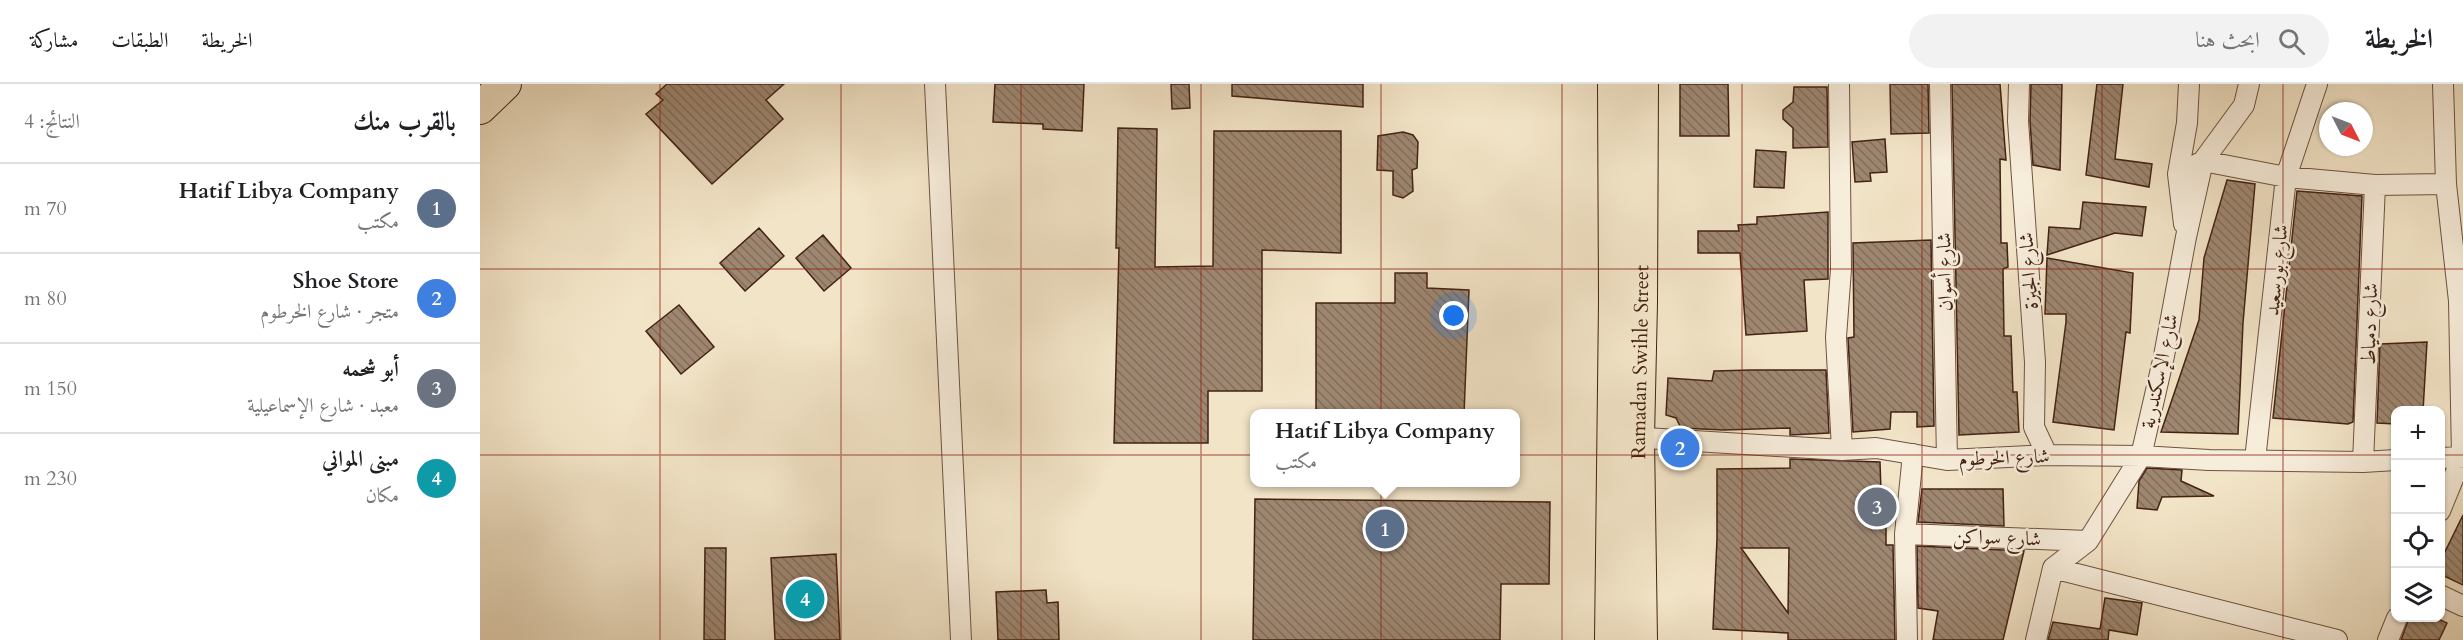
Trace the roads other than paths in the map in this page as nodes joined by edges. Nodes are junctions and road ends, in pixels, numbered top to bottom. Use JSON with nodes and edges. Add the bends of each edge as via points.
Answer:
{"nodes":[{"id":1,"x":505,"y":84,"type":"edge"},
{"id":2,"x":935,"y":84,"type":"edge"},
{"id":3,"x":1614,"y":84,"type":"edge"},
{"id":4,"x":1642,"y":84,"type":"edge"},
{"id":5,"x":1839,"y":84,"type":"edge"},
{"id":6,"x":1940,"y":84,"type":"edge"},
{"id":7,"x":2019,"y":84,"type":"edge"},
{"id":8,"x":2189,"y":84,"type":"edge"},
{"id":9,"x":2249,"y":84,"type":"edge"},
{"id":10,"x":2317,"y":84,"type":"edge"},
{"id":11,"x":2443,"y":84,"type":"edge"},
{"id":12,"x":480,"y":108,"type":"edge"},
{"id":13,"x":2203,"y":161,"type":"junction"},
{"id":14,"x":2178,"y":174,"type":"junction"},
{"id":15,"x":2286,"y":177,"type":"junction"},
{"id":16,"x":2446,"y":184,"type":"junction"},
{"id":17,"x":2375,"y":185,"type":"junction"},
{"id":18,"x":2186,"y":237,"type":"junction"},
{"id":19,"x":2461,"y":301,"type":"edge"},
{"id":20,"x":1626,"y":436,"type":"junction"},
{"id":21,"x":1842,"y":450,"type":"junction"},
{"id":22,"x":1913,"y":454,"type":"junction"},
{"id":23,"x":2047,"y":455,"type":"junction"},
{"id":24,"x":2141,"y":456,"type":"junction"},
{"id":25,"x":2463,"y":457,"type":"edge"},
{"id":26,"x":2445,"y":458,"type":"edge"},
{"id":27,"x":1947,"y":460,"type":"junction"},
{"id":28,"x":2255,"y":460,"type":"junction"},
{"id":29,"x":2391,"y":460,"type":"edge"},
{"id":30,"x":2363,"y":462,"type":"junction"},
{"id":31,"x":2445,"y":499,"type":"edge"},
{"id":32,"x":1905,"y":534,"type":"junction"},
{"id":33,"x":2088,"y":541,"type":"junction"},
{"id":34,"x":2053,"y":568,"type":"junction"},
{"id":35,"x":2445,"y":597,"type":"edge"},
{"id":36,"x":2463,"y":606,"type":"edge"},
{"id":37,"x":2395,"y":622,"type":"edge"},
{"id":38,"x":961,"y":640,"type":"edge"},
{"id":39,"x":1611,"y":640,"type":"edge"},
{"id":40,"x":1641,"y":640,"type":"edge"},
{"id":41,"x":1907,"y":640,"type":"edge"},
{"id":42,"x":2036,"y":640,"type":"edge"},
{"id":43,"x":2337,"y":640,"type":"edge"},
{"id":44,"x":2388,"y":640,"type":"edge"}],
"edges":[{"from":1,"to":12,"type":"main road"},
{"from":2,"to":38,"type":"street"},
{"from":3,"to":20,"type":"main road","name":"Ramadan Swihle Street"},
{"from":4,"to":20,"type":"main road","name":"Ramadan Swihle Street","via":[[1641,303]]},
{"from":5,"to":21,"type":"street","via":[[1841,269],[1836,337]]},
{"from":6,"to":27,"type":"street","name":"شارع أسوان"},
{"from":7,"to":23,"type":"street","name":"شارع الجيزة","via":[[2018,121],[2035,362],[2034,427]]},
{"from":8,"to":14,"type":"street"},
{"from":9,"to":13,"type":"street","name":"شارع الإسكندرية","via":[[2244,105]]},
{"from":10,"to":15,"type":"street","name":"شارع بورسعيد"},
{"from":11,"to":16,"type":"street"},
{"from":13,"to":14,"type":"street"},
{"from":13,"to":15,"type":"street"},
{"from":13,"to":18,"type":"street","name":"شارع الإسكندرية"},
{"from":14,"to":18,"type":"street"},
{"from":15,"to":17,"type":"street"},
{"from":15,"to":28,"type":"street","name":"شارع بورسعيد"},
{"from":16,"to":17,"type":"street"},
{"from":16,"to":19,"type":"street"},
{"from":17,"to":30,"type":"street","name":"شارع دمياط"},
{"from":18,"to":24,"type":"street","name":"شارع الإسكندرية"},
{"from":19,"to":25,"type":"street"},
{"from":20,"to":21,"type":"street","name":"شارع الخرطوم"},
{"from":20,"to":39,"type":"main road","name":"Ramadan Swihle Street"},
{"from":20,"to":40,"type":"main road","name":"Ramadan Swihle Street"},
{"from":21,"to":22,"type":"street","name":"شارع الخرطوم","via":[[1876,448]]},
{"from":22,"to":27,"type":"street","name":"شارع الخرطوم"},
{"from":22,"to":32,"type":"street"},
{"from":23,"to":24,"type":"street","name":"شارع الخرطوم"},
{"from":23,"to":27,"type":"street","name":"شارع الخرطوم"},
{"from":24,"to":28,"type":"street","name":"شارع الخرطوم"},
{"from":24,"to":33,"type":"street","name":"شارع الإسكندرية"},
{"from":25,"to":26,"type":"street"},
{"from":25,"to":31,"type":"street"},
{"from":28,"to":30,"type":"street","name":"شارع الخرطوم"},
{"from":29,"to":30,"type":"street","name":"شارع الخرطوم"},
{"from":32,"to":33,"type":"street","name":"شارع سواكن"},
{"from":32,"to":41,"type":"street"},
{"from":33,"to":34,"type":"street","name":"شارع الإسكندرية"},
{"from":34,"to":42,"type":"street"},
{"from":34,"to":43,"type":"street"},
{"from":35,"to":36,"type":"street"},
{"from":37,"to":44,"type":"street"}]}
